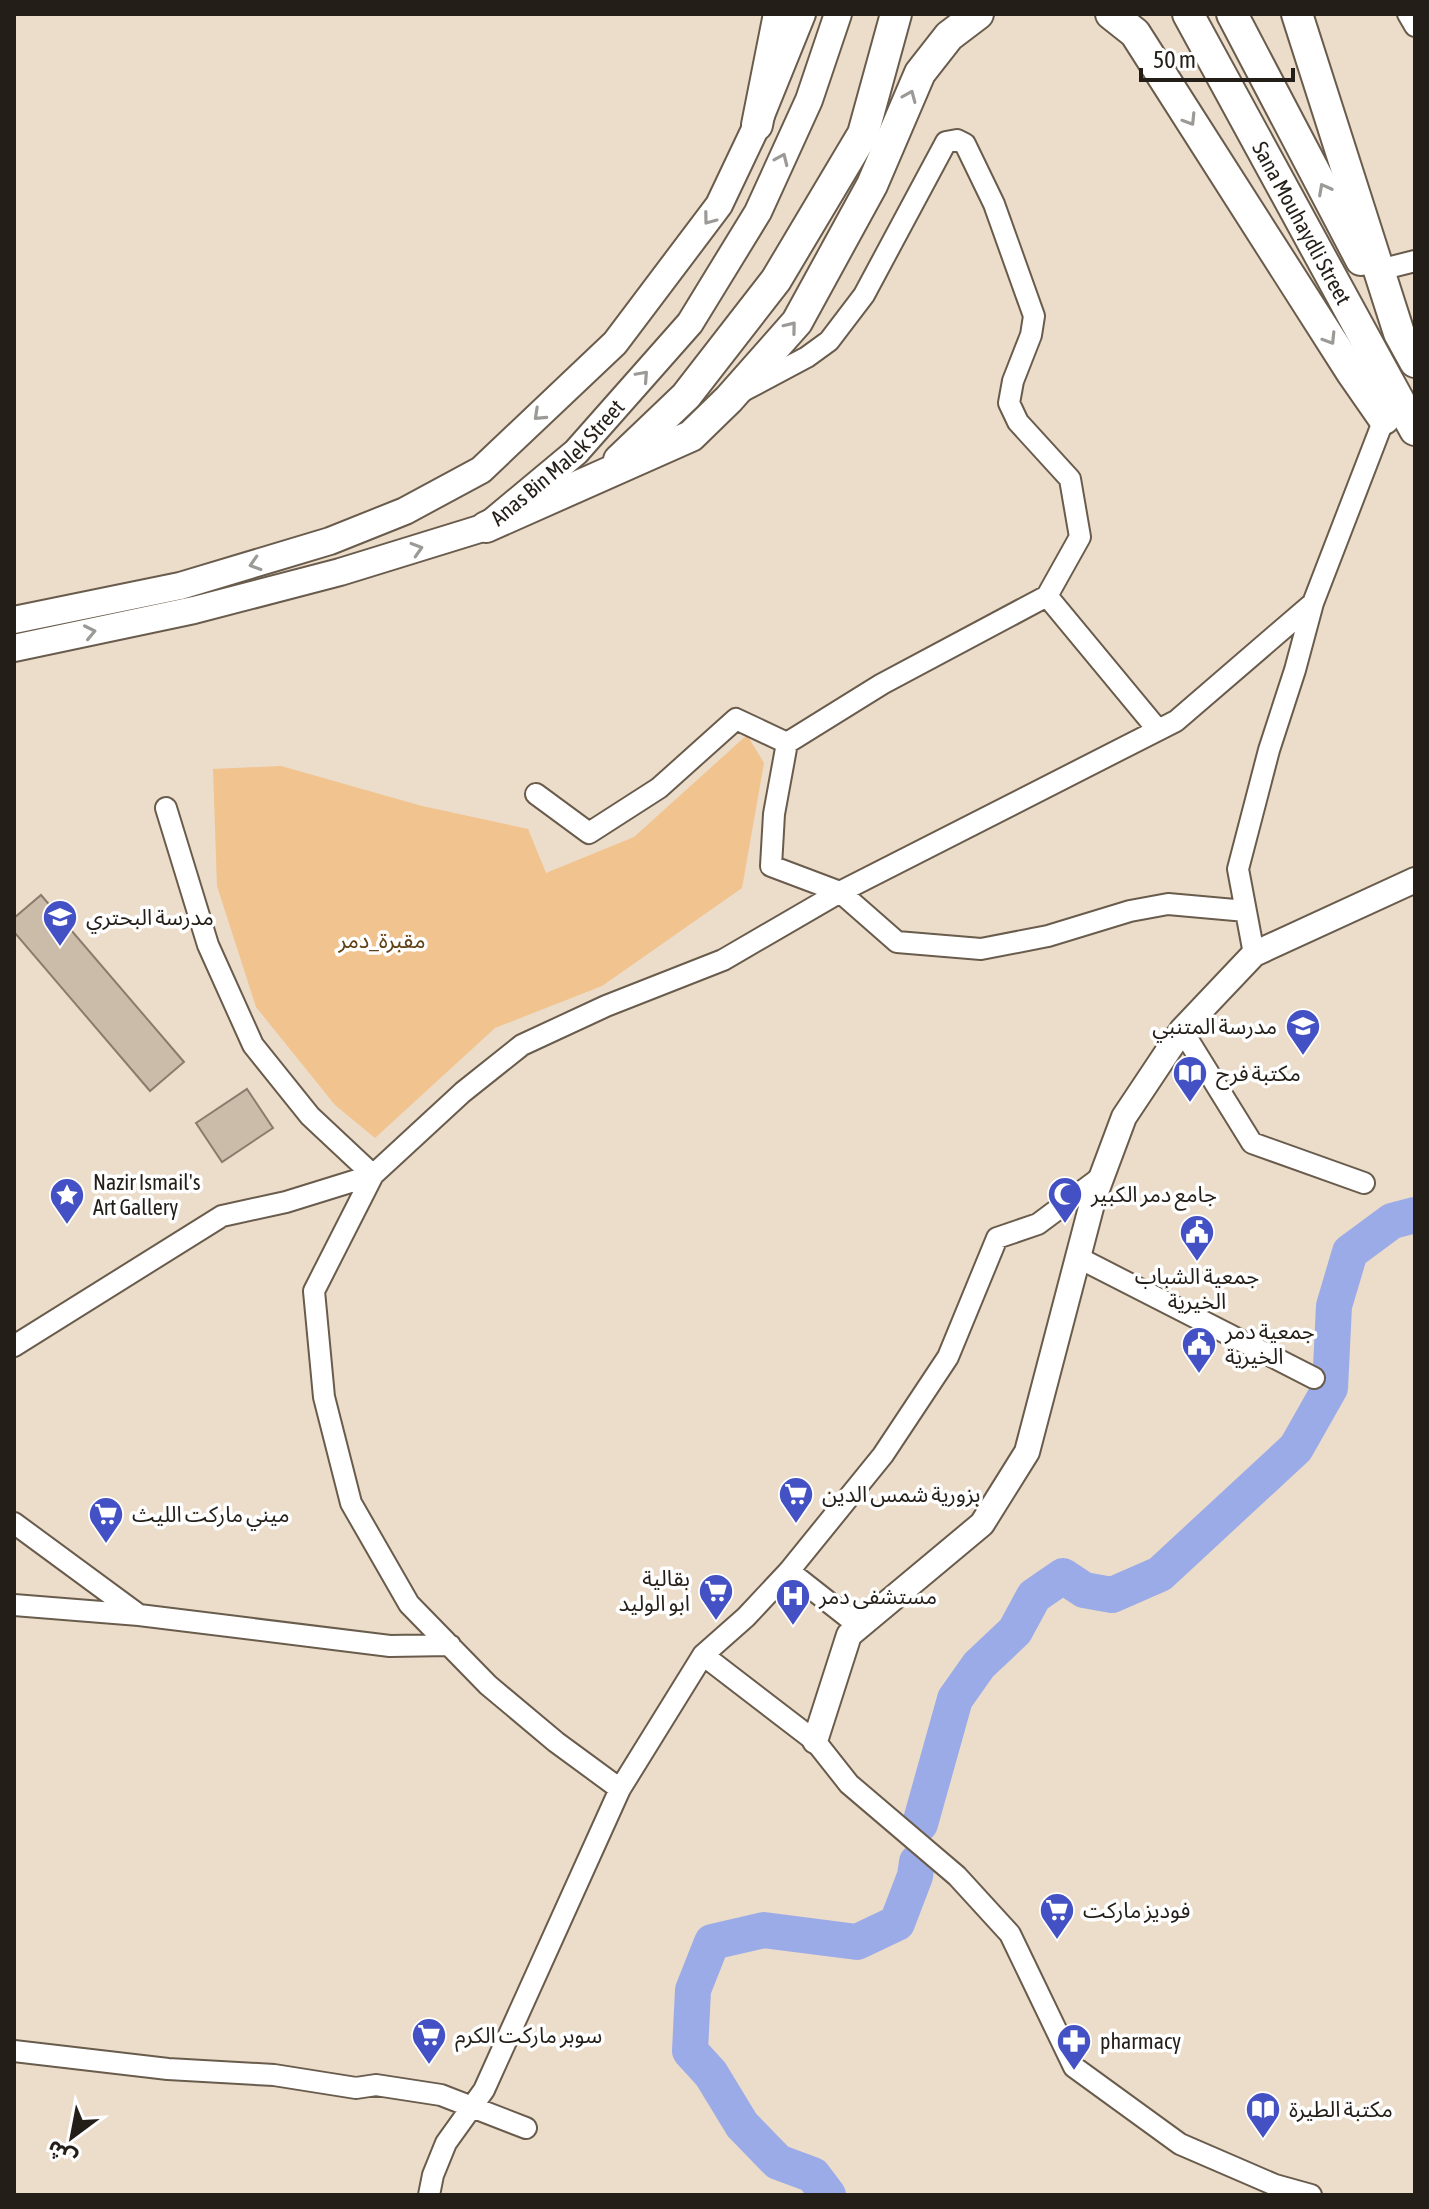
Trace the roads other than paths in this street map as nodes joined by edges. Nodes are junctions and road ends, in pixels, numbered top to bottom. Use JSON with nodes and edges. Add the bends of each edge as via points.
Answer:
{"nodes":[{"id":1,"x":779,"y":14,"type":"edge"},
{"id":2,"x":802,"y":14,"type":"edge"},
{"id":3,"x":838,"y":14,"type":"edge"},
{"id":4,"x":896,"y":14,"type":"edge"},
{"id":5,"x":978,"y":14,"type":"edge"},
{"id":6,"x":1111,"y":14,"type":"edge"},
{"id":7,"x":1188,"y":14,"type":"edge"},
{"id":8,"x":1232,"y":14,"type":"edge"},
{"id":9,"x":1297,"y":14,"type":"edge"},
{"id":10,"x":1408,"y":14,"type":"edge"},
{"id":11,"x":1415,"y":26,"type":"edge"},
{"id":12,"x":757,"y":125,"type":"junction"},
{"id":13,"x":1415,"y":261,"type":"edge"},
{"id":14,"x":1379,"y":270,"type":"junction"},
{"id":15,"x":1399,"y":333,"type":"junction"},
{"id":16,"x":1415,"y":362,"type":"edge"},
{"id":17,"x":729,"y":399,"type":"junction"},
{"id":18,"x":1404,"y":417,"type":"edge"},
{"id":19,"x":602,"y":477,"type":"junction"},
{"id":20,"x":486,"y":527,"type":"junction"},
{"id":21,"x":330,"y":541,"type":"junction"},
{"id":22,"x":340,"y":572,"type":"junction"},
{"id":23,"x":1047,"y":596,"type":"junction"},
{"id":24,"x":1313,"y":603,"type":"junction"},
{"id":25,"x":14,"y":620,"type":"edge"},
{"id":26,"x":14,"y":648,"type":"edge"},
{"id":27,"x":1158,"y":730,"type":"junction"},
{"id":28,"x":787,"y":743,"type":"junction"},
{"id":29,"x":536,"y":794,"type":"dead end"},
{"id":30,"x":166,"y":808,"type":"dead end"},
{"id":31,"x":1415,"y":880,"type":"edge"},
{"id":32,"x":840,"y":892,"type":"junction"},
{"id":33,"x":1246,"y":911,"type":"junction"},
{"id":34,"x":1254,"y":954,"type":"junction"},
{"id":35,"x":1182,"y":1030,"type":"junction"},
{"id":36,"x":373,"y":1175,"type":"junction"},
{"id":37,"x":1101,"y":1177,"type":"junction"},
{"id":38,"x":1364,"y":1183,"type":"dead end"},
{"id":39,"x":1077,"y":1257,"type":"junction"},
{"id":40,"x":14,"y":1346,"type":"edge"},
{"id":41,"x":1314,"y":1378,"type":"dead end"},
{"id":42,"x":14,"y":1523,"type":"edge"},
{"id":43,"x":789,"y":1571,"type":"junction"},
{"id":44,"x":14,"y":1605,"type":"edge"},
{"id":45,"x":139,"y":1615,"type":"junction"},
{"id":46,"x":859,"y":1626,"type":"junction"},
{"id":47,"x":450,"y":1645,"type":"junction"},
{"id":48,"x":703,"y":1655,"type":"junction"},
{"id":49,"x":815,"y":1741,"type":"junction"},
{"id":50,"x":620,"y":1789,"type":"junction"},
{"id":51,"x":14,"y":2051,"type":"edge"},
{"id":52,"x":472,"y":2109,"type":"junction"},
{"id":53,"x":526,"y":2128,"type":"dead end"},
{"id":54,"x":1272,"y":2190,"type":"edge"},
{"id":55,"x":429,"y":2195,"type":"edge"},
{"id":56,"x":1311,"y":2195,"type":"edge"}],
"edges":[{"from":1,"to":12,"type":"main road"},
{"from":2,"to":12,"type":"main road","name":"Anas Bin Malek Street"},
{"from":20,"to":3,"type":"main road","name":"Anas Bin Malek Street","one_way":true,"via":[[576,452],[690,323],[758,212],[809,100]]},
{"from":4,"to":19,"type":"main road","via":[[863,134],[776,280],[686,396]]},
{"from":17,"to":5,"type":"main road","one_way":true,"via":[[797,322],[872,185],[920,73],[949,36]]},
{"from":6,"to":18,"type":"main road","one_way":true,"via":[[1135,33],[1352,373]]},
{"from":7,"to":18,"type":"main road","name":"Sana Mouhaydli Street"},
{"from":15,"to":8,"type":"main road","name":"Sana Mouhaydli Street","one_way":true},
{"from":9,"to":14,"type":"main road"},
{"from":10,"to":11,"type":"street"},
{"from":12,"to":21,"type":"main road","name":"Anas Bin Malek Street","one_way":true,"via":[[719,205],[615,343],[481,470],[405,511]]},
{"from":13,"to":14,"type":"street"},
{"from":14,"to":15,"type":"main road"},
{"from":15,"to":16,"type":"main road"},
{"from":17,"to":19,"type":"main road","via":[[691,436]]},
{"from":17,"to":23,"type":"street","via":[[829,341],[864,295],[946,142],[961,141],[994,204],[1034,316],[1009,403],[1018,422],[1070,479],[1080,537]]},
{"from":18,"to":24,"type":"street"},
{"from":19,"to":20,"type":"main road"},
{"from":22,"to":20,"type":"main road","name":"Anas Bin Malek Street","one_way":true},
{"from":21,"to":22,"type":"main road"},
{"from":21,"to":25,"type":"main road","name":"Anas Bin Malek Street","one_way":true,"via":[[180,586]]},
{"from":26,"to":22,"type":"main road","name":"Anas Bin Malek Street","one_way":true},
{"from":23,"to":27,"type":"street"},
{"from":23,"to":28,"type":"street","via":[[882,684]]},
{"from":24,"to":27,"type":"street","via":[[1176,721]]},
{"from":24,"to":33,"type":"street","via":[[1238,869]]},
{"from":27,"to":32,"type":"street"},
{"from":28,"to":29,"type":"street","via":[[736,719],[659,788],[589,833]]},
{"from":28,"to":32,"type":"street","via":[[771,866]]},
{"from":30,"to":36,"type":"street","via":[[208,945],[253,1045],[310,1116]]},
{"from":31,"to":34,"type":"street"},
{"from":32,"to":33,"type":"street","via":[[897,942],[981,949],[1168,904]]},
{"from":32,"to":36,"type":"street","via":[[723,960],[522,1045]]},
{"from":33,"to":34,"type":"street"},
{"from":34,"to":35,"type":"street"},
{"from":35,"to":37,"type":"street","via":[[1124,1117]]},
{"from":35,"to":38,"type":"street","via":[[1252,1143]]},
{"from":36,"to":40,"type":"street","via":[[222,1216]]},
{"from":36,"to":47,"type":"street","via":[[314,1291],[324,1397],[351,1503],[409,1604]]},
{"from":37,"to":39,"type":"street"},
{"from":37,"to":43,"type":"street","via":[[1038,1224],[997,1238],[948,1357],[883,1455]]},
{"from":39,"to":41,"type":"street"},
{"from":39,"to":46,"type":"street","via":[[1027,1452],[982,1524]]},
{"from":42,"to":45,"type":"street"},
{"from":43,"to":46,"type":"street"},
{"from":43,"to":48,"type":"street"},
{"from":44,"to":45,"type":"street"},
{"from":45,"to":47,"type":"street","via":[[390,1646]]},
{"from":46,"to":49,"type":"street","via":[[849,1635]]},
{"from":47,"to":50,"type":"street","via":[[488,1685]]},
{"from":48,"to":49,"type":"street"},
{"from":48,"to":50,"type":"street"},
{"from":49,"to":54,"type":"street","via":[[849,1784],[957,1876],[1010,1934],[1074,2067],[1180,2144]]},
{"from":50,"to":52,"type":"street"},
{"from":51,"to":52,"type":"street","via":[[274,2075],[356,2088],[376,2085],[441,2095]]},
{"from":52,"to":53,"type":"street"},
{"from":52,"to":55,"type":"street","via":[[446,2143]]},
{"from":54,"to":56,"type":"street"}]}
